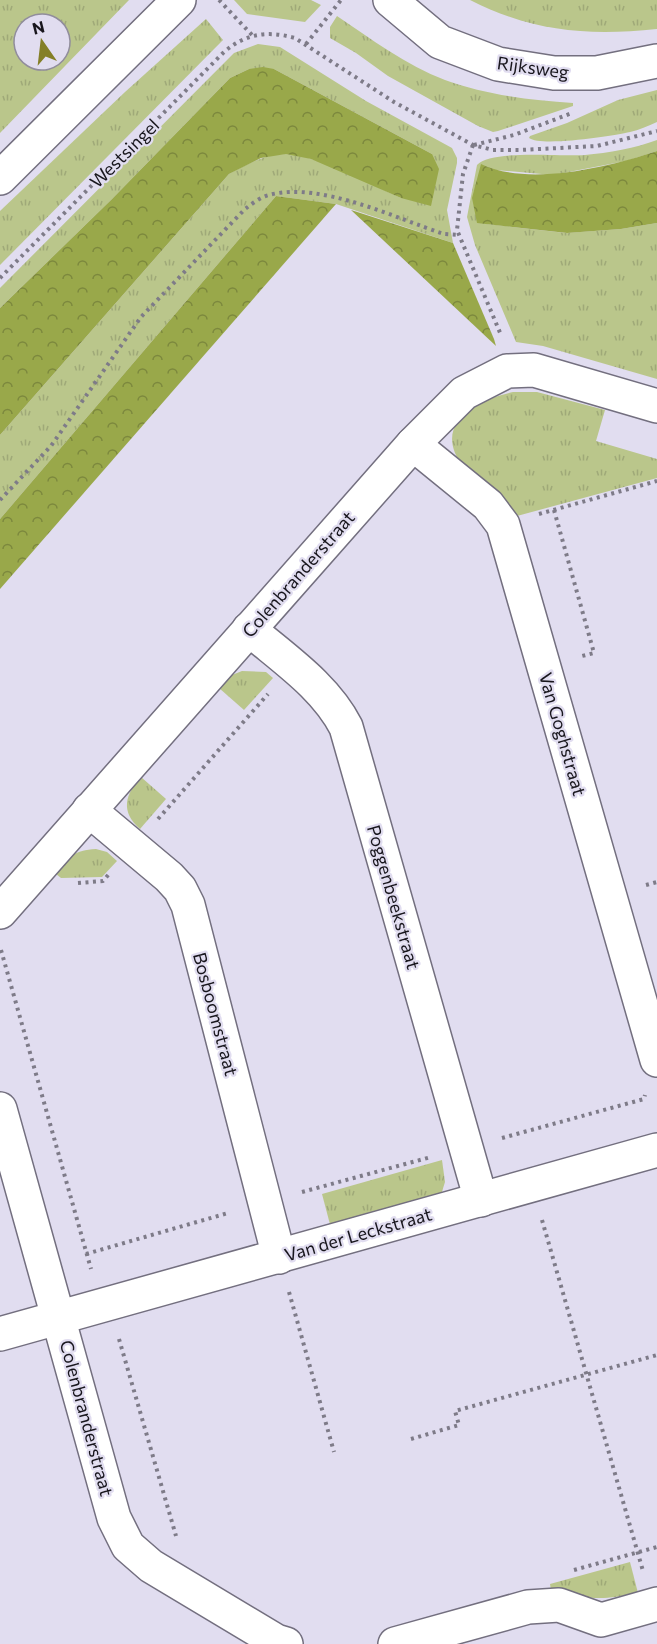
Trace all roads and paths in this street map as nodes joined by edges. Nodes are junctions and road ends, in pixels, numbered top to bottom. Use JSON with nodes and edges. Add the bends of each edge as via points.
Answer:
{"nodes":[{"id":1,"x":179,"y":0,"type":"edge"},
{"id":2,"x":219,"y":0,"type":"edge"},
{"id":3,"x":341,"y":0,"type":"edge"},
{"id":4,"x":390,"y":0,"type":"edge"},
{"id":5,"x":252,"y":35,"type":"junction"},
{"id":6,"x":306,"y":44,"type":"junction"},
{"id":7,"x":657,"y":61,"type":"edge"},
{"id":8,"x":578,"y":111,"type":"dead end"},
{"id":9,"x":657,"y":131,"type":"edge"},
{"id":10,"x":473,"y":145,"type":"junction"},
{"id":11,"x":0,"y":178,"type":"edge"},
{"id":12,"x":459,"y":235,"type":"junction"},
{"id":13,"x":0,"y":278,"type":"edge"},
{"id":14,"x":507,"y":371,"type":"junction"},
{"id":15,"x":657,"y":406,"type":"edge"},
{"id":16,"x":413,"y":444,"type":"junction"},
{"id":17,"x":657,"y":481,"type":"edge"},
{"id":18,"x":0,"y":500,"type":"edge"},
{"id":19,"x":554,"y":510,"type":"junction"},
{"id":20,"x":503,"y":525,"type":"junction"},
{"id":21,"x":249,"y":629,"type":"junction"},
{"id":22,"x":544,"y":666,"type":"junction"},
{"id":23,"x":292,"y":667,"type":"junction"},
{"id":24,"x":88,"y":810,"type":"junction"},
{"id":25,"x":133,"y":847,"type":"junction"},
{"id":26,"x":40,"y":867,"type":"junction"},
{"id":27,"x":0,"y":911,"type":"edge"},
{"id":28,"x":652,"y":1075,"type":"edge"},
{"id":29,"x":0,"y":1109,"type":"edge"},
{"id":30,"x":466,"y":1148,"type":"junction"},
{"id":31,"x":657,"y":1150,"type":"edge"},
{"id":32,"x":532,"y":1185,"type":"junction"},
{"id":33,"x":481,"y":1200,"type":"junction"},
{"id":34,"x":265,"y":1202,"type":"junction"},
{"id":35,"x":87,"y":1253,"type":"junction"},
{"id":36,"x":279,"y":1257,"type":"junction"},
{"id":37,"x":44,"y":1265,"type":"junction"},
{"id":38,"x":109,"y":1303,"type":"junction"},
{"id":39,"x":59,"y":1318,"type":"junction"},
{"id":40,"x":0,"y":1334,"type":"edge"},
{"id":41,"x":657,"y":1355,"type":"edge"},
{"id":42,"x":586,"y":1375,"type":"junction"},
{"id":43,"x":411,"y":1439,"type":"dead end"},
{"id":44,"x":334,"y":1452,"type":"dead end"},
{"id":45,"x":657,"y":1547,"type":"edge"},
{"id":46,"x":638,"y":1553,"type":"junction"},
{"id":47,"x":572,"y":1570,"type":"dead end"},
{"id":48,"x":192,"y":1591,"type":"junction"},
{"id":49,"x":652,"y":1606,"type":"edge"},
{"id":50,"x":604,"y":1632,"type":"edge"},
{"id":51,"x":286,"y":1644,"type":"edge"},
{"id":52,"x":395,"y":1644,"type":"edge"}],
"edges":[{"from":1,"to":11,"type":"street"},
{"from":2,"to":5,"type":"path"},
{"from":3,"to":6,"type":"path"},
{"from":4,"to":7,"type":"street","name":"Rijksweg","via":[[440,42],[498,64],[554,73],[597,73]]},
{"from":5,"to":6,"type":"path","via":[[283,34]]},
{"from":5,"to":13,"type":"path","name":"Westsingel","via":[[223,53]]},
{"from":6,"to":10,"type":"path","via":[[394,102]]},
{"from":8,"to":10,"type":"path","via":[[514,135]]},
{"from":9,"to":10,"type":"path","via":[[597,146],[493,150]]},
{"from":10,"to":12,"type":"path","via":[[464,174]]},
{"from":12,"to":14,"type":"path","via":[[505,345]]},
{"from":12,"to":18,"type":"path","via":[[444,234],[333,196],[285,193],[260,198],[244,208],[141,317],[51,446]]},
{"from":14,"to":15,"type":"street","name":"Colenbranderstraat","via":[[534,370]]},
{"from":14,"to":16,"type":"street","name":"Colenbranderstraat","via":[[464,393]]},
{"from":16,"to":20,"type":"street","name":"Van Goghstraat","via":[[488,505]]},
{"from":16,"to":21,"type":"street","name":"Colenbranderstraat"},
{"from":17,"to":19,"type":"path"},
{"from":19,"to":20,"type":"path"},
{"from":19,"to":22,"type":"path","via":[[594,653]]},
{"from":20,"to":22,"type":"street","name":"Van Goghstraat"},
{"from":21,"to":23,"type":"street","name":"Poggenbeekstraat"},
{"from":21,"to":24,"type":"street","name":"Colenbranderstraat"},
{"from":22,"to":28,"type":"street","name":"Van Goghstraat"},
{"from":23,"to":25,"type":"path"},
{"from":23,"to":30,"type":"street","name":"Poggenbeekstraat","via":[[325,695],[346,727]]},
{"from":24,"to":25,"type":"street","name":"Bosboomstraat"},
{"from":24,"to":26,"type":"street","name":"Colenbranderstraat"},
{"from":25,"to":26,"type":"path","via":[[104,881],[59,884]]},
{"from":25,"to":34,"type":"street","name":"Bosboomstraat","via":[[169,877],[188,905]]},
{"from":26,"to":27,"type":"street","name":"Colenbranderstraat"},
{"from":27,"to":35,"type":"path","via":[[1,948]]},
{"from":28,"to":30,"type":"path","via":[[644,1100]]},
{"from":29,"to":37,"type":"street","name":"Colenbranderstraat"},
{"from":30,"to":33,"type":"street","name":"Poggenbeekstraat"},
{"from":30,"to":34,"type":"path"},
{"from":31,"to":32,"type":"street","name":"Van der Leckstraat"},
{"from":32,"to":33,"type":"street","name":"Van der Leckstraat"},
{"from":32,"to":42,"type":"path"},
{"from":33,"to":36,"type":"street","name":"Van der Leckstraat"},
{"from":34,"to":35,"type":"path"},
{"from":34,"to":36,"type":"street","name":"Bosboomstraat"},
{"from":35,"to":37,"type":"path"},
{"from":35,"to":38,"type":"path","via":[[98,1293]]},
{"from":36,"to":38,"type":"street","name":"Van der Leckstraat"},
{"from":36,"to":44,"type":"path"},
{"from":37,"to":39,"type":"street","name":"Colenbranderstraat"},
{"from":38,"to":39,"type":"street","name":"Van der Leckstraat"},
{"from":38,"to":48,"type":"path"},
{"from":39,"to":40,"type":"street","name":"Van der Leckstraat"},
{"from":39,"to":48,"type":"street","name":"Colenbranderstraat","via":[[120,1532],[140,1558]]},
{"from":41,"to":42,"type":"path"},
{"from":42,"to":43,"type":"path","via":[[455,1411],[459,1425]]},
{"from":42,"to":46,"type":"path"},
{"from":45,"to":46,"type":"path"},
{"from":46,"to":47,"type":"path"},
{"from":46,"to":49,"type":"path"},
{"from":48,"to":51,"type":"street","name":"Colenbranderstraat"},
{"from":49,"to":50,"type":"street"},
{"from":50,"to":52,"type":"street","via":[[559,1605],[528,1607]]}]}
